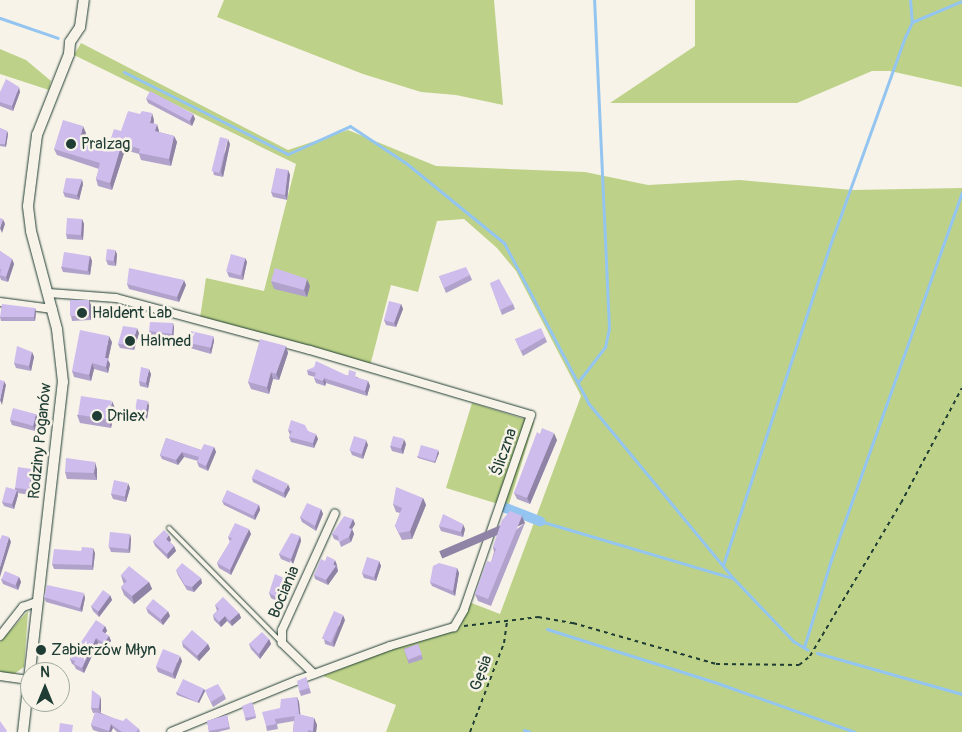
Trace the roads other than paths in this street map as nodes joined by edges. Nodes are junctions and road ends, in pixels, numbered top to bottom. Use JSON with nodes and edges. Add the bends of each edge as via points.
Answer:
{"nodes":[{"id":1,"x":84,"y":0,"type":"edge"},
{"id":2,"x":49,"y":293,"type":"junction"},
{"id":3,"x":0,"y":302,"type":"edge"},
{"id":4,"x":53,"y":309,"type":"junction"},
{"id":5,"x":335,"y":512,"type":"dead end"},
{"id":6,"x":169,"y":528,"type":"dead end"},
{"id":7,"x":37,"y":602,"type":"junction"},
{"id":8,"x":0,"y":636,"type":"edge"},
{"id":9,"x":282,"y":643,"type":"junction"},
{"id":10,"x":29,"y":662,"type":"edge"},
{"id":11,"x":314,"y":674,"type":"junction"},
{"id":12,"x":0,"y":676,"type":"edge"},
{"id":13,"x":20,"y":679,"type":"edge"},
{"id":14,"x":25,"y":712,"type":"edge"},
{"id":15,"x":23,"y":732,"type":"edge"},
{"id":16,"x":170,"y":732,"type":"edge"}],
"edges":[{"from":1,"to":2,"type":"street","name":"Rodziny Poganów","via":[[80,27],[70,42],[69,54],[37,135],[28,206],[31,231]]},
{"from":2,"to":4,"type":"street","name":"Rodziny Poganów"},
{"from":2,"to":11,"type":"street","name":"Śliczna","via":[[116,298],[531,415],[456,625]]},
{"from":3,"to":4,"type":"street"},
{"from":4,"to":7,"type":"street","name":"Rodziny Poganów","via":[[61,358],[62,401]]},
{"from":5,"to":9,"type":"street","name":"Bociania","via":[[282,630]]},
{"from":6,"to":9,"type":"lane"},
{"from":7,"to":8,"type":"street","via":[[23,607]]},
{"from":7,"to":10,"type":"street","name":"Rodziny Poganów"},
{"from":9,"to":11,"type":"street","name":"Bociania"},
{"from":11,"to":16,"type":"street"},
{"from":12,"to":13,"type":"street"},
{"from":14,"to":15,"type":"street","name":"Rodziny Poganów"}]}
